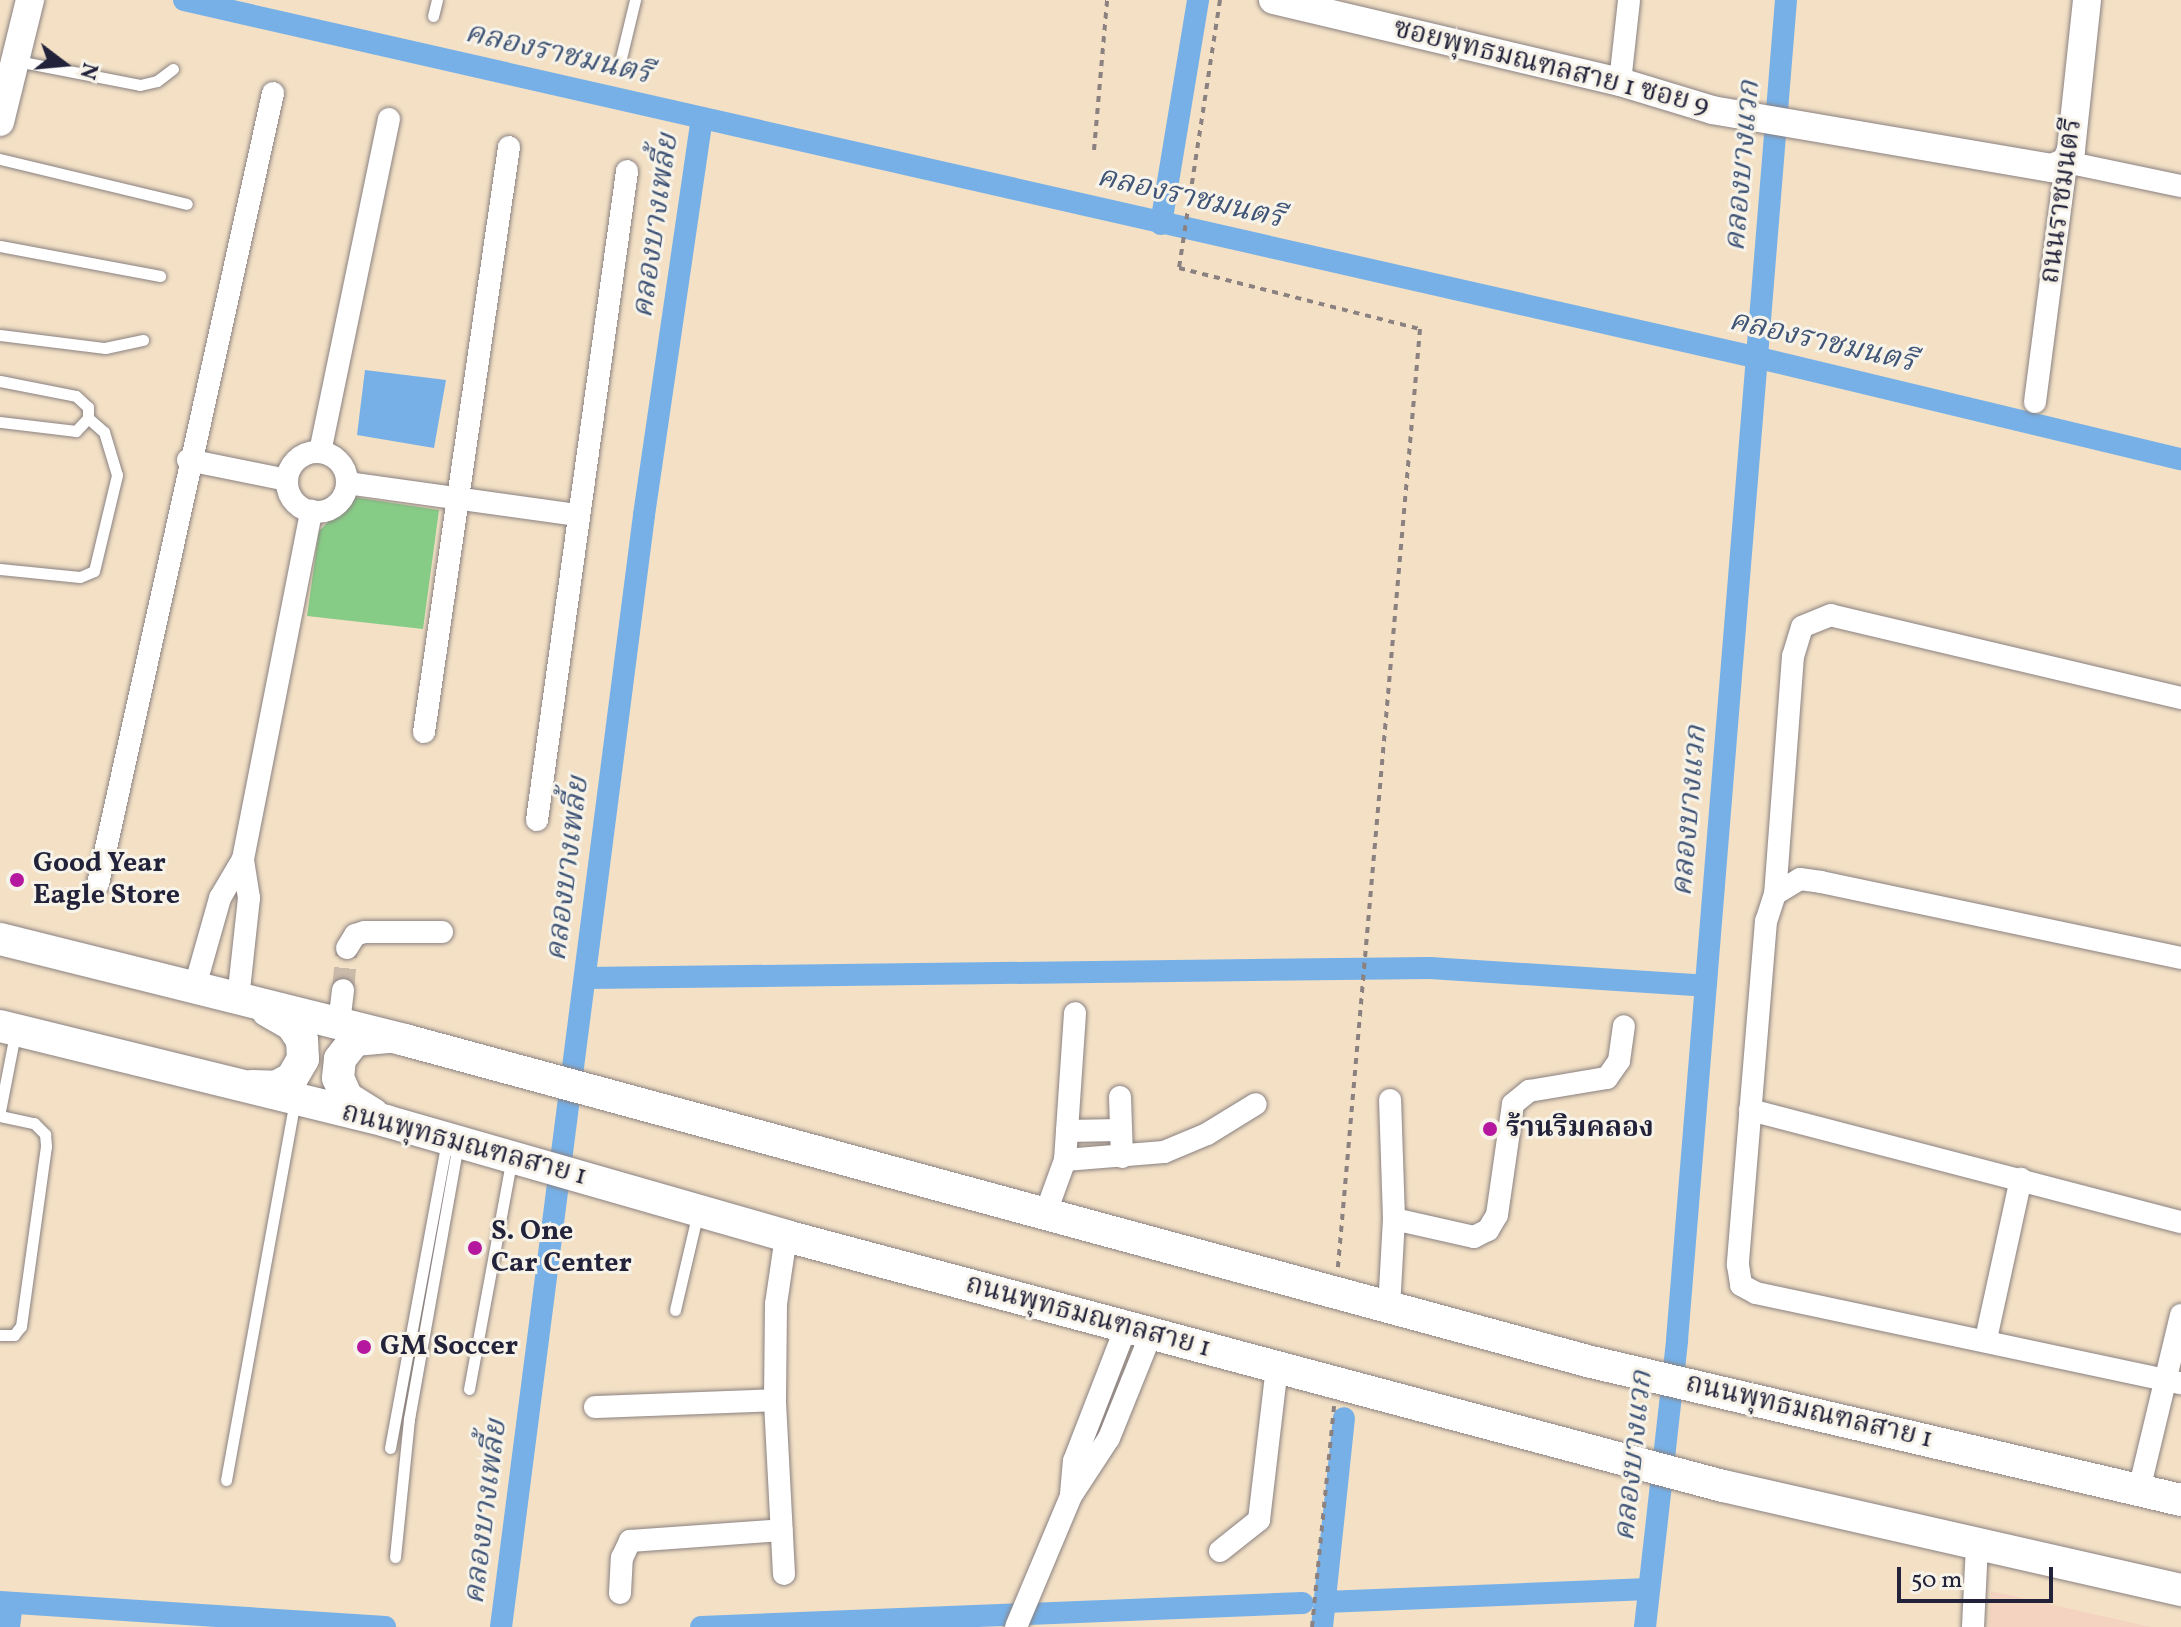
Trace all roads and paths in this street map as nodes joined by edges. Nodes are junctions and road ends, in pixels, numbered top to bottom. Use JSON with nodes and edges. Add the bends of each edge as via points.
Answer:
{"nodes":[{"id":1,"x":437,"y":0,"type":"edge"},
{"id":2,"x":635,"y":0,"type":"edge"},
{"id":3,"x":1107,"y":0,"type":"edge"},
{"id":4,"x":1220,"y":0,"type":"edge"},
{"id":5,"x":1273,"y":0,"type":"edge"},
{"id":6,"x":1629,"y":0,"type":"edge"},
{"id":7,"x":2087,"y":0,"type":"edge"},
{"id":8,"x":27,"y":11,"type":"edge"},
{"id":9,"x":433,"y":16,"type":"dead end"},
{"id":10,"x":15,"y":61,"type":"junction"},
{"id":11,"x":620,"y":62,"type":"dead end"},
{"id":12,"x":173,"y":69,"type":"dead end"},
{"id":13,"x":1620,"y":82,"type":"junction"},
{"id":14,"x":273,"y":93,"type":"dead end"},
{"id":15,"x":389,"y":119,"type":"dead end"},
{"id":16,"x":0,"y":122,"type":"edge"},
{"id":17,"x":509,"y":147,"type":"dead end"},
{"id":18,"x":1094,"y":150,"type":"dead end"},
{"id":19,"x":0,"y":159,"type":"edge"},
{"id":20,"x":2066,"y":162,"type":"junction"},
{"id":21,"x":627,"y":171,"type":"dead end"},
{"id":22,"x":2181,"y":186,"type":"edge"},
{"id":23,"x":187,"y":204,"type":"dead end"},
{"id":24,"x":0,"y":246,"type":"edge"},
{"id":25,"x":160,"y":276,"type":"dead end"},
{"id":26,"x":0,"y":335,"type":"edge"},
{"id":27,"x":143,"y":340,"type":"dead end"},
{"id":28,"x":0,"y":381,"type":"edge"},
{"id":29,"x":2035,"y":402,"type":"dead end"},
{"id":30,"x":88,"y":418,"type":"junction"},
{"id":31,"x":0,"y":422,"type":"edge"},
{"id":32,"x":320,"y":452,"type":"junction"},
{"id":33,"x":188,"y":460,"type":"junction"},
{"id":34,"x":287,"y":480,"type":"junction"},
{"id":35,"x":347,"y":483,"type":"junction"},
{"id":36,"x":459,"y":499,"type":"junction"},
{"id":37,"x":311,"y":511,"type":"junction"},
{"id":38,"x":578,"y":515,"type":"junction"},
{"id":39,"x":0,"y":569,"type":"edge"},
{"id":40,"x":2181,"y":698,"type":"edge"},
{"id":41,"x":424,"y":732,"type":"dead end"},
{"id":42,"x":537,"y":820,"type":"dead end"},
{"id":43,"x":243,"y":859,"type":"junction"},
{"id":44,"x":98,"y":884,"type":"dead end"},
{"id":45,"x":1775,"y":894,"type":"junction"},
{"id":46,"x":442,"y":932,"type":"dead end"},
{"id":47,"x":0,"y":939,"type":"edge"},
{"id":48,"x":347,"y":948,"type":"dead end"},
{"id":49,"x":2181,"y":958,"type":"edge"},
{"id":50,"x":194,"y":990,"type":"junction"},
{"id":51,"x":343,"y":990,"type":"tunnel mouth"},
{"id":52,"x":246,"y":1001,"type":"junction"},
{"id":53,"x":1075,"y":1013,"type":"dead end"},
{"id":54,"x":339,"y":1023,"type":"junction"},
{"id":55,"x":1624,"y":1026,"type":"dead end"},
{"id":56,"x":8,"y":1028,"type":"edge"},
{"id":57,"x":405,"y":1040,"type":"junction"},
{"id":58,"x":230,"y":1083,"type":"junction"},
{"id":59,"x":1120,"y":1097,"type":"dead end"},
{"id":60,"x":295,"y":1100,"type":"junction"},
{"id":61,"x":1390,"y":1100,"type":"dead end"},
{"id":62,"x":1256,"y":1104,"type":"dead end"},
{"id":63,"x":1750,"y":1110,"type":"junction"},
{"id":64,"x":0,"y":1113,"type":"edge"},
{"id":65,"x":386,"y":1121,"type":"junction"},
{"id":66,"x":1120,"y":1130,"type":"junction"},
{"id":67,"x":1067,"y":1131,"type":"junction"},
{"id":68,"x":453,"y":1141,"type":"junction"},
{"id":69,"x":1122,"y":1157,"type":"junction"},
{"id":70,"x":527,"y":1160,"type":"junction"},
{"id":71,"x":1065,"y":1160,"type":"junction"},
{"id":72,"x":2021,"y":1179,"type":"junction"},
{"id":73,"x":698,"y":1211,"type":"junction"},
{"id":74,"x":1045,"y":1215,"type":"junction"},
{"id":75,"x":1394,"y":1219,"type":"junction"},
{"id":76,"x":2181,"y":1222,"type":"edge"},
{"id":77,"x":786,"y":1236,"type":"junction"},
{"id":78,"x":1336,"y":1294,"type":"junction"},
{"id":79,"x":1389,"y":1308,"type":"junction"},
{"id":80,"x":675,"y":1310,"type":"dead end"},
{"id":81,"x":2181,"y":1315,"type":"edge"},
{"id":82,"x":1138,"y":1330,"type":"junction"},
{"id":83,"x":0,"y":1335,"type":"edge"},
{"id":84,"x":1986,"y":1339,"type":"junction"},
{"id":85,"x":1277,"y":1367,"type":"junction"},
{"id":86,"x":2174,"y":1381,"type":"edge"},
{"id":87,"x":1336,"y":1383,"type":"junction"},
{"id":88,"x":469,"y":1389,"type":"dead end"},
{"id":89,"x":775,"y":1400,"type":"junction"},
{"id":90,"x":595,"y":1407,"type":"dead end"},
{"id":91,"x":390,"y":1448,"type":"dead end"},
{"id":92,"x":226,"y":1480,"type":"dead end"},
{"id":93,"x":2139,"y":1490,"type":"junction"},
{"id":94,"x":2181,"y":1500,"type":"edge"},
{"id":95,"x":782,"y":1530,"type":"junction"},
{"id":96,"x":1977,"y":1544,"type":"junction"},
{"id":97,"x":1220,"y":1551,"type":"dead end"},
{"id":98,"x":395,"y":1557,"type":"dead end"},
{"id":99,"x":784,"y":1574,"type":"dead end"},
{"id":100,"x":2181,"y":1590,"type":"edge"},
{"id":101,"x":620,"y":1593,"type":"dead end"},
{"id":102,"x":1016,"y":1627,"type":"edge"},
{"id":103,"x":1312,"y":1627,"type":"edge"},
{"id":104,"x":1973,"y":1627,"type":"edge"}],
"edges":[{"from":1,"to":9,"type":"lane"},
{"from":2,"to":11,"type":"lane"},
{"from":3,"to":18,"type":"path"},
{"from":4,"to":78,"type":"path","via":[[1179,268],[1420,329]]},
{"from":5,"to":13,"type":"street","name":"ซอยพุทธมณฑลสาย 1 ซอย 9"},
{"from":6,"to":13,"type":"street"},
{"from":7,"to":20,"type":"street","name":"ถนนราชมนตรี"},
{"from":8,"to":10,"type":"street"},
{"from":10,"to":12,"type":"lane","via":[[140,85]]},
{"from":10,"to":16,"type":"street"},
{"from":13,"to":20,"type":"street","name":"ซอยพุทธมณฑลสาย 1 ซอย 9","via":[[1712,110],[2052,168]]},
{"from":14,"to":33,"type":"street"},
{"from":15,"to":32,"type":"street"},
{"from":17,"to":36,"type":"street"},
{"from":19,"to":23,"type":"lane"},
{"from":20,"to":22,"type":"street"},
{"from":20,"to":29,"type":"street","name":"ถนนราชมนตรี"},
{"from":21,"to":38,"type":"street"},
{"from":24,"to":25,"type":"lane"},
{"from":26,"to":27,"type":"lane","via":[[105,348]]},
{"from":28,"to":30,"type":"lane","via":[[76,396],[88,407]]},
{"from":30,"to":31,"type":"lane","via":[[76,431]]},
{"from":30,"to":39,"type":"lane","via":[[104,432],[117,475],[94,571],[80,577]]},
{"from":32,"to":34,"type":"street","via":[[297,459]]},
{"from":32,"to":35,"type":"street","via":[[339,462]]},
{"from":33,"to":34,"type":"street"},
{"from":33,"to":44,"type":"street"},
{"from":34,"to":37,"type":"street","via":[[293,500]]},
{"from":35,"to":36,"type":"street"},
{"from":35,"to":37,"type":"street","via":[[339,502]]},
{"from":36,"to":38,"type":"street"},
{"from":36,"to":41,"type":"street"},
{"from":37,"to":43,"type":"street"},
{"from":38,"to":42,"type":"street"},
{"from":40,"to":45,"type":"street","via":[[1819,616],[1802,627],[1793,656]]},
{"from":43,"to":50,"type":"street","via":[[220,898]]},
{"from":43,"to":52,"type":"street","via":[[249,898]]},
{"from":45,"to":49,"type":"street","via":[[1800,879],[1821,882]]},
{"from":45,"to":63,"type":"street","via":[[1766,921]]},
{"from":46,"to":48,"type":"street","via":[[365,932],[355,935]]},
{"from":47,"to":50,"type":"main road","name":"ถนนพุทธมณฑลสาย 1"},
{"from":50,"to":52,"type":"main road","name":"ถนนพุทธมณฑลสาย 1"},
{"from":51,"to":54,"type":"street"},
{"from":52,"to":54,"type":"main road","name":"ถนนพุทธมณฑลสาย 1"},
{"from":52,"to":58,"type":"main road","via":[[292,1025],[302,1040],[303,1059],[292,1078],[276,1087]]},
{"from":53,"to":67,"type":"street"},
{"from":54,"to":57,"type":"main road","name":"ถนนพุทธมณฑลสาย 1"},
{"from":55,"to":75,"type":"street","via":[[1619,1061],[1607,1078],[1529,1091],[1513,1104],[1497,1215],[1488,1230],[1474,1237]]},
{"from":56,"to":58,"type":"main road","name":"ถนนพุทธมณฑลสาย 1"},
{"from":56,"to":64,"type":"lane"},
{"from":57,"to":65,"type":"main road","via":[[367,1036],[355,1040],[340,1059],[338,1078],[347,1098]]},
{"from":57,"to":74,"type":"main road","name":"ถนนพุทธมณฑลสาย 1"},
{"from":58,"to":60,"type":"main road","name":"ถนนพุทธมณฑลสาย 1"},
{"from":59,"to":66,"type":"street"},
{"from":60,"to":65,"type":"main road","name":"ถนนพุทธมณฑลสาย 1"},
{"from":60,"to":92,"type":"lane"},
{"from":61,"to":75,"type":"street"},
{"from":62,"to":69,"type":"street","via":[[1185,1145]]},
{"from":63,"to":72,"type":"street"},
{"from":63,"to":84,"type":"street","via":[[1741,1285],[1756,1293]]},
{"from":64,"to":83,"type":"lane","via":[[34,1123],[45,1134],[46,1146],[21,1326],[14,1335]]},
{"from":65,"to":68,"type":"main road","name":"ถนนพุทธมณฑลสาย 1"},
{"from":66,"to":67,"type":"street"},
{"from":66,"to":69,"type":"street"},
{"from":67,"to":71,"type":"street"},
{"from":68,"to":70,"type":"main road","name":"ถนนพุทธมณฑลสาย 1"},
{"from":68,"to":91,"type":"lane"},
{"from":68,"to":98,"type":"lane","via":[[409,1419]]},
{"from":69,"to":71,"type":"street"},
{"from":70,"to":73,"type":"main road","name":"ถนนพุทธมณฑลสาย 1"},
{"from":70,"to":88,"type":"lane"},
{"from":71,"to":74,"type":"street"},
{"from":72,"to":76,"type":"street"},
{"from":72,"to":84,"type":"street"},
{"from":73,"to":77,"type":"main road","name":"ถนนพุทธมณฑลสาย 1"},
{"from":73,"to":80,"type":"lane"},
{"from":74,"to":78,"type":"main road","name":"ถนนพุทธมณฑลสาย 1"},
{"from":75,"to":79,"type":"street"},
{"from":77,"to":82,"type":"main road","name":"ถนนพุทธมณฑลสาย 1"},
{"from":77,"to":89,"type":"street","via":[[776,1304]]},
{"from":78,"to":79,"type":"main road","name":"ถนนพุทธมณฑลสาย 1"},
{"from":79,"to":93,"type":"main road","name":"ถนนพุทธมณฑลสาย 1","via":[[1735,1397]]},
{"from":81,"to":86,"type":"street"},
{"from":82,"to":85,"type":"main road","name":"ถนนพุทธมณฑลสาย 1"},
{"from":82,"to":102,"type":"street","via":[[1109,1438],[1071,1496]]},
{"from":84,"to":86,"type":"street"},
{"from":85,"to":87,"type":"main road","name":"ถนนพุทธมณฑลสาย 1"},
{"from":85,"to":97,"type":"street","via":[[1259,1520]]},
{"from":86,"to":93,"type":"street"},
{"from":87,"to":96,"type":"main road","name":"ถนนพุทธมณฑลสาย 1","via":[[1723,1486]]},
{"from":87,"to":103,"type":"path"},
{"from":89,"to":90,"type":"street"},
{"from":89,"to":95,"type":"street"},
{"from":93,"to":94,"type":"main road","name":"ถนนพุทธมณฑลสาย 1"},
{"from":95,"to":99,"type":"street"},
{"from":95,"to":101,"type":"street","via":[[630,1541],[622,1558]]},
{"from":96,"to":100,"type":"main road","name":"ถนนพุทธมณฑลสาย 1"},
{"from":96,"to":104,"type":"street"}]}
